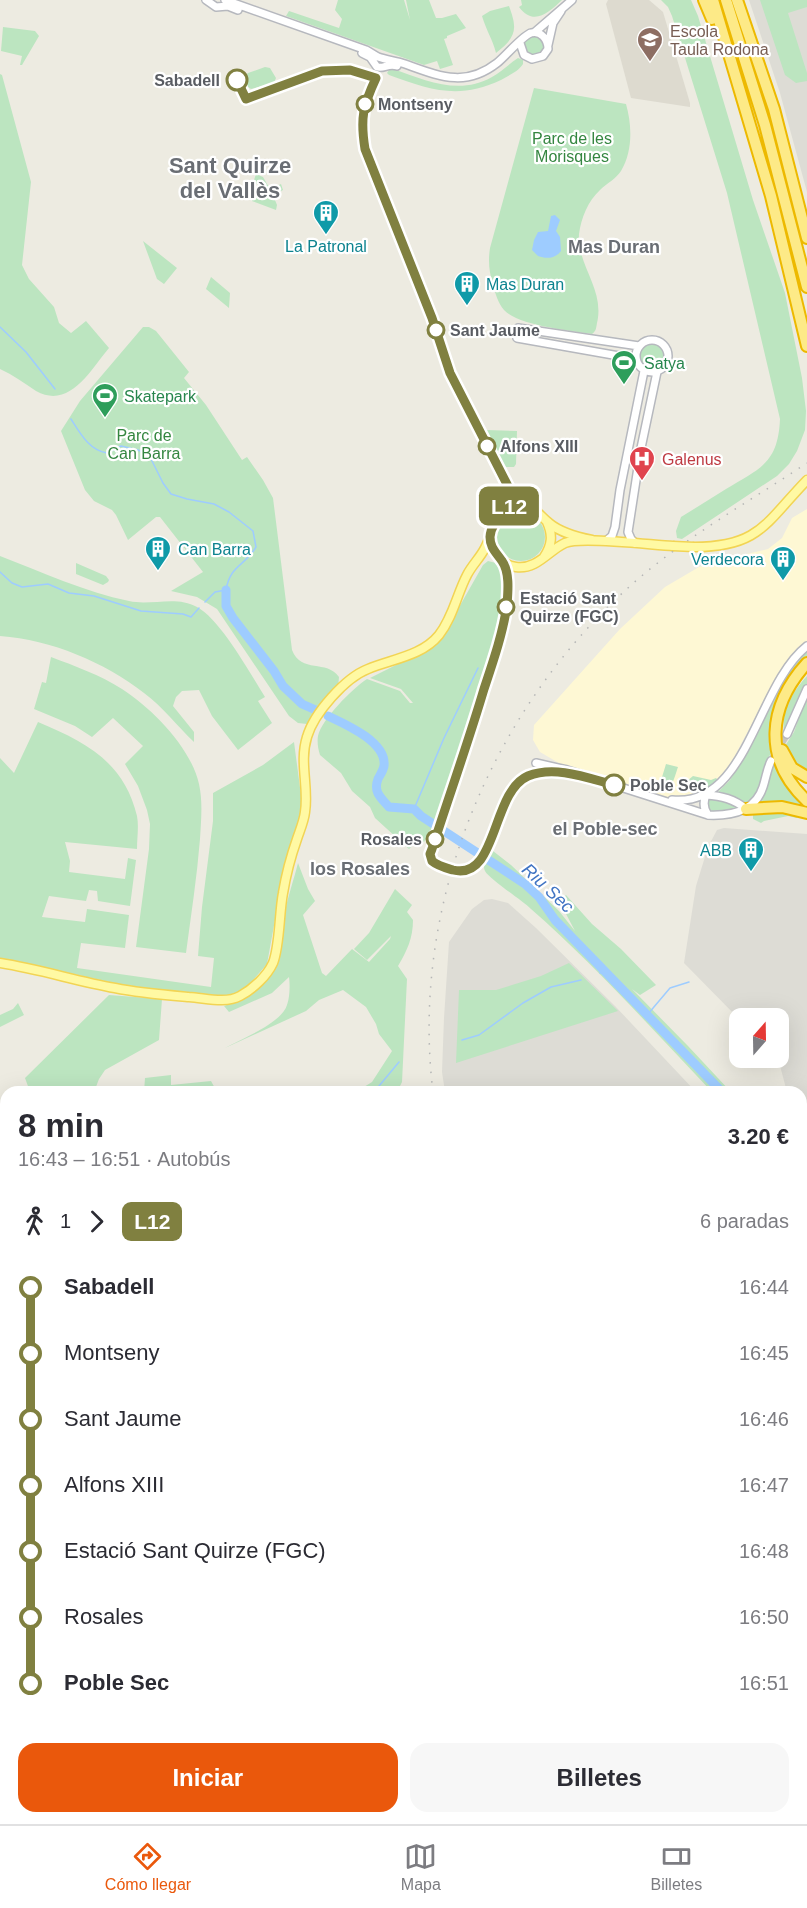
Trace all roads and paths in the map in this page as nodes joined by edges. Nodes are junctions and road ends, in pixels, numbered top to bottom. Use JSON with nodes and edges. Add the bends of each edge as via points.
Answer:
{"nodes":[{"id":1,"x":572,"y":0,"type":"edge"},
{"id":2,"x":705,"y":0,"type":"edge"},
{"id":3,"x":713,"y":0,"type":"edge"},
{"id":4,"x":726,"y":0,"type":"edge"},
{"id":5,"x":737,"y":0,"type":"edge"},
{"id":6,"x":744,"y":0,"type":"edge"},
{"id":7,"x":209,"y":1,"type":"edge"},
{"id":8,"x":223,"y":3,"type":"edge"},
{"id":9,"x":564,"y":7,"type":"junction"},
{"id":10,"x":733,"y":21,"type":"junction"},
{"id":11,"x":535,"y":32,"type":"junction"},
{"id":12,"x":520,"y":43,"type":"junction"},
{"id":13,"x":548,"y":45,"type":"junction"},
{"id":14,"x":524,"y":55,"type":"junction"},
{"id":15,"x":380,"y":61,"type":"junction"},
{"id":16,"x":746,"y":113,"type":"junction"},
{"id":17,"x":778,"y":129,"type":"junction"},
{"id":18,"x":788,"y":158,"type":"junction"},
{"id":19,"x":807,"y":238,"type":"edge"},
{"id":20,"x":807,"y":287,"type":"edge"},
{"id":21,"x":518,"y":328,"type":"dead end"},
{"id":22,"x":517,"y":338,"type":"dead end"},
{"id":23,"x":639,"y":346,"type":"junction"},
{"id":24,"x":807,"y":346,"type":"edge"},
{"id":25,"x":636,"y":359,"type":"junction"},
{"id":26,"x":644,"y":371,"type":"junction"},
{"id":27,"x":657,"y":372,"type":"junction"},
{"id":28,"x":807,"y":480,"type":"edge"},
{"id":29,"x":547,"y":522,"type":"junction"},
{"id":30,"x":490,"y":538,"type":"junction"},
{"id":31,"x":592,"y":540,"type":"junction"},
{"id":32,"x":606,"y":541,"type":"junction"},
{"id":33,"x":635,"y":543,"type":"junction"},
{"id":34,"x":480,"y":557,"type":"junction"},
{"id":35,"x":544,"y":557,"type":"junction"},
{"id":36,"x":500,"y":558,"type":"junction"},
{"id":37,"x":807,"y":646,"type":"edge"},
{"id":38,"x":807,"y":663,"type":"edge"},
{"id":39,"x":382,"y":665,"type":"junction"},
{"id":40,"x":807,"y":671,"type":"edge"},
{"id":41,"x":807,"y":689,"type":"edge"},
{"id":42,"x":787,"y":734,"type":"tunnel mouth"},
{"id":43,"x":771,"y":760,"type":"tunnel mouth"},
{"id":44,"x":536,"y":763,"type":"dead end"},
{"id":45,"x":535,"y":774,"type":"dead end"},
{"id":46,"x":586,"y":777,"type":"junction"},
{"id":47,"x":807,"y":777,"type":"edge"},
{"id":48,"x":706,"y":795,"type":"junction"},
{"id":49,"x":658,"y":798,"type":"junction"},
{"id":50,"x":807,"y":801,"type":"edge"},
{"id":51,"x":746,"y":809,"type":"junction"},
{"id":52,"x":807,"y":813,"type":"edge"},
{"id":53,"x":708,"y":815,"type":"junction"},
{"id":54,"x":282,"y":904,"type":"junction"},
{"id":55,"x":0,"y":963,"type":"edge"}],
"edges":[{"from":1,"to":9,"type":"street"},
{"from":2,"to":16,"type":"highway"},
{"from":3,"to":16,"type":"highway"},
{"from":4,"to":10,"type":"highway"},
{"from":5,"to":17,"type":"highway"},
{"from":6,"to":18,"type":"highway"},
{"from":7,"to":8,"type":"street","via":[[216,8]]},
{"from":8,"to":15,"type":"street","via":[[366,50]]},
{"from":9,"to":11,"type":"street"},
{"from":9,"to":13,"type":"street","via":[[553,23]]},
{"from":10,"to":17,"type":"highway","via":[[743,33]]},
{"from":10,"to":20,"type":"highway","via":[[768,135]]},
{"from":11,"to":12,"type":"street"},
{"from":11,"to":13,"type":"street"},
{"from":12,"to":14,"type":"street"},
{"from":12,"to":15,"type":"street","via":[[487,70],[464,78]]},
{"from":13,"to":14,"type":"street","via":[[540,58]]},
{"from":14,"to":15,"type":"street","via":[[516,54],[489,74],[464,83],[441,81]]},
{"from":16,"to":24,"type":"highway","via":[[771,196]]},
{"from":17,"to":18,"type":"highway"},
{"from":18,"to":19,"type":"highway"},
{"from":21,"to":23,"type":"street"},
{"from":22,"to":25,"type":"street"},
{"from":23,"to":25,"type":"street"},
{"from":23,"to":27,"type":"street","via":[[647,340],[664,345],[669,354],[667,363]]},
{"from":25,"to":26,"type":"street"},
{"from":26,"to":27,"type":"street"},
{"from":26,"to":32,"type":"street","via":[[615,527]]},
{"from":27,"to":33,"type":"street","via":[[628,532]]},
{"from":28,"to":33,"type":"main road","bridge":true,"via":[[756,533],[726,544],[694,547]]},
{"from":29,"to":30,"type":"main road","via":[[532,509],[516,507],[498,518]]},
{"from":29,"to":31,"type":"main road","via":[[568,534]]},
{"from":29,"to":35,"type":"main road","via":[[551,540]]},
{"from":30,"to":34,"type":"main road"},
{"from":30,"to":36,"type":"main road"},
{"from":31,"to":32,"type":"main road"},
{"from":31,"to":35,"type":"main road","via":[[567,542]]},
{"from":32,"to":33,"type":"main road"},
{"from":34,"to":36,"type":"main road"},
{"from":34,"to":39,"type":"main road","via":[[469,571],[438,636],[423,648]]},
{"from":35,"to":36,"type":"main road","via":[[520,567]]},
{"from":37,"to":48,"type":"street","via":[[779,678],[735,766]]},
{"from":38,"to":50,"type":"highway","via":[[784,694],[775,730],[781,765]]},
{"from":39,"to":54,"type":"main road","via":[[348,687],[314,733],[309,754],[307,819]]},
{"from":39,"to":54,"type":"main road","via":[[344,685],[312,725],[303,763],[305,812]]},
{"from":40,"to":47,"type":"highway","via":[[786,700],[780,734],[786,760],[796,772]]},
{"from":41,"to":42,"type":"street"},
{"from":43,"to":51,"type":"street","via":[[762,790]]},
{"from":44,"to":46,"type":"street"},
{"from":45,"to":46,"type":"street"},
{"from":46,"to":49,"type":"street"},
{"from":48,"to":49,"type":"street","via":[[681,801]]},
{"from":48,"to":51,"type":"street","via":[[721,796]]},
{"from":48,"to":53,"type":"street","via":[[704,806]]},
{"from":49,"to":53,"type":"street"},
{"from":51,"to":52,"type":"highway","via":[[782,807]]},
{"from":51,"to":53,"type":"street"},
{"from":54,"to":55,"type":"main road","via":[[272,965],[254,986],[231,999],[121,990]]}]}
